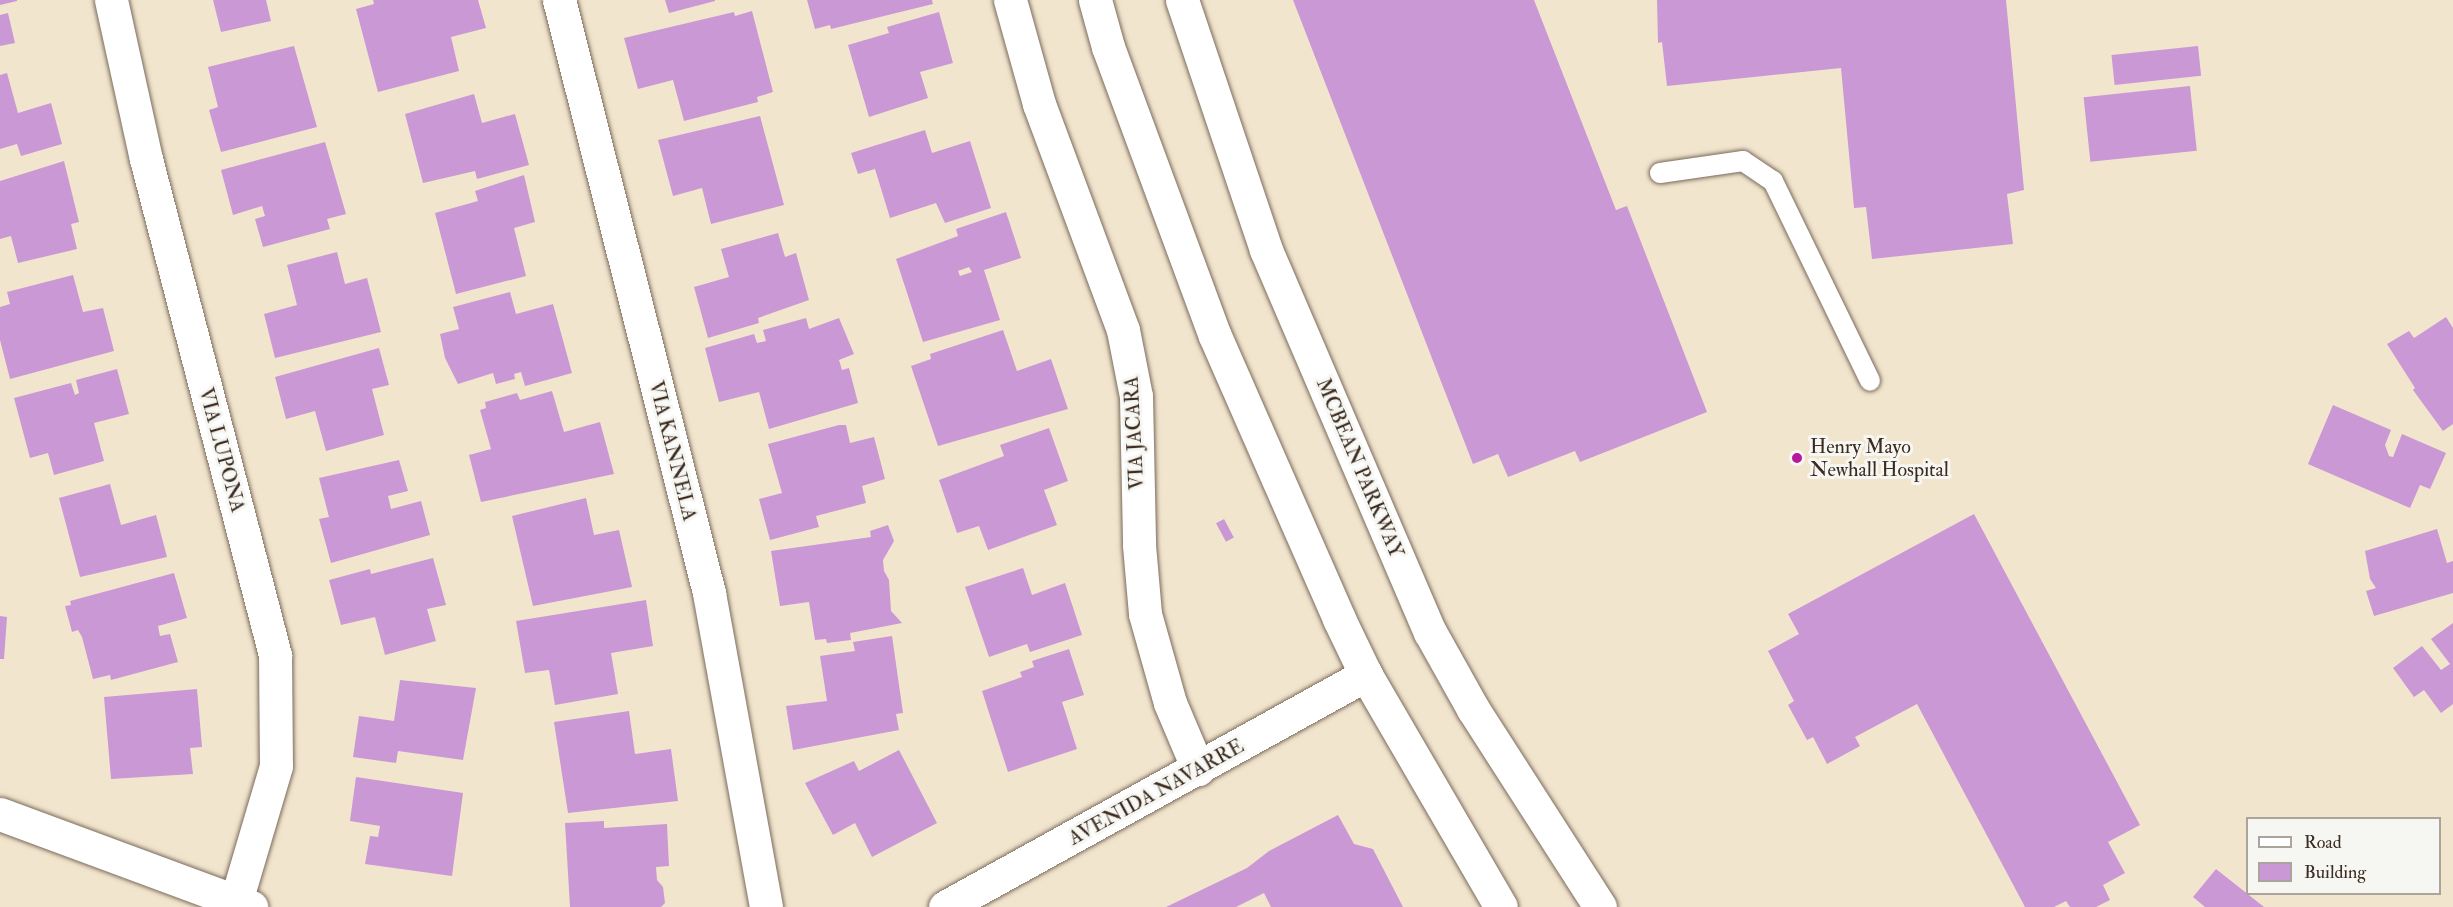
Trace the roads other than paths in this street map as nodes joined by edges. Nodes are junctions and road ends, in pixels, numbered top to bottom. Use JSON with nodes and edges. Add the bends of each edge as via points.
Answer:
{"nodes":[{"id":1,"x":111,"y":0,"type":"edge"},
{"id":2,"x":559,"y":0,"type":"edge"},
{"id":3,"x":1010,"y":0,"type":"edge"},
{"id":4,"x":1095,"y":0,"type":"edge"},
{"id":5,"x":1182,"y":0,"type":"edge"},
{"id":6,"x":1660,"y":173,"type":"dead end"},
{"id":7,"x":1870,"y":381,"type":"dead end"},
{"id":8,"x":1366,"y":675,"type":"junction"},
{"id":9,"x":1198,"y":769,"type":"junction"},
{"id":10,"x":0,"y":814,"type":"edge"},
{"id":11,"x":243,"y":904,"type":"edge"},
{"id":12,"x":766,"y":907,"type":"edge"},
{"id":13,"x":945,"y":907,"type":"edge"},
{"id":14,"x":1501,"y":907,"type":"edge"},
{"id":15,"x":1600,"y":907,"type":"edge"}],
"edges":[{"from":1,"to":11,"type":"street","name":"VIA LUPONA","via":[[146,159],[275,655],[276,766]]},
{"from":2,"to":12,"type":"street","name":"VIA KANNELA","via":[[709,593]]},
{"from":3,"to":9,"type":"street","name":"VIA JACARA","via":[[1039,104],[1123,330],[1136,396],[1145,614],[1170,704]]},
{"from":4,"to":8,"type":"street","via":[[1108,47],[1215,336]]},
{"from":5,"to":15,"type":"street","name":"MCBEAN PARKWAY","via":[[1266,250],[1430,632],[1473,709]]},
{"from":6,"to":7,"type":"lane","via":[[1743,161],[1773,181]]},
{"from":8,"to":9,"type":"street","name":"AVENIDA NAVARRE"},
{"from":8,"to":14,"type":"street"},
{"from":9,"to":13,"type":"street","name":"AVENIDA NAVARRE"},
{"from":10,"to":11,"type":"street"}]}
